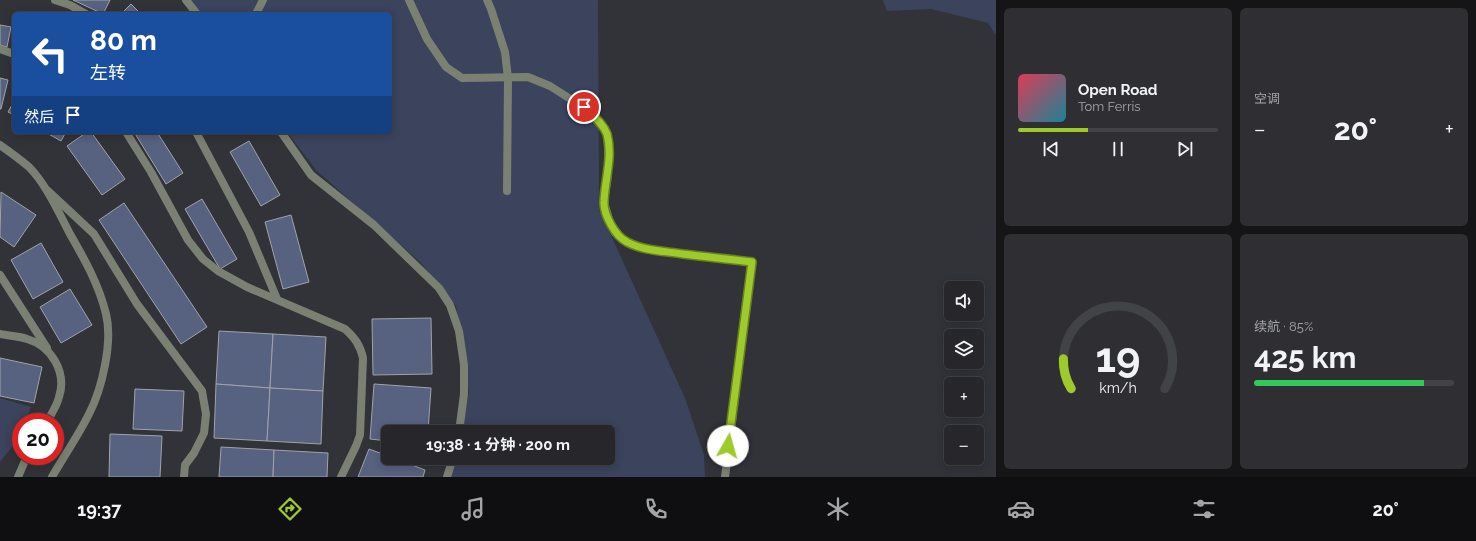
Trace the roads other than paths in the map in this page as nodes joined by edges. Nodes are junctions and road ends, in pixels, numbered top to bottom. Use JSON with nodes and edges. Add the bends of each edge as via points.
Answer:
{"nodes":[{"id":1,"x":55,"y":0,"type":"edge"},
{"id":2,"x":186,"y":0,"type":"edge"},
{"id":3,"x":263,"y":0,"type":"edge"},
{"id":4,"x":409,"y":0,"type":"edge"},
{"id":5,"x":487,"y":0,"type":"edge"},
{"id":6,"x":82,"y":12,"type":"edge"},
{"id":7,"x":195,"y":12,"type":"edge"},
{"id":8,"x":257,"y":12,"type":"edge"},
{"id":9,"x":0,"y":50,"type":"edge"},
{"id":10,"x":12,"y":53,"type":"edge"},
{"id":11,"x":508,"y":78,"type":"junction"},
{"id":12,"x":127,"y":134,"type":"edge"},
{"id":13,"x":197,"y":134,"type":"edge"},
{"id":14,"x":282,"y":134,"type":"edge"},
{"id":15,"x":0,"y":145,"type":"edge"},
{"id":16,"x":44,"y":188,"type":"junction"},
{"id":17,"x":507,"y":191,"type":"dead end"},
{"id":18,"x":0,"y":275,"type":"edge"},
{"id":19,"x":276,"y":299,"type":"junction"},
{"id":20,"x":0,"y":334,"type":"edge"},
{"id":21,"x":55,"y":360,"type":"junction"},
{"id":22,"x":52,"y":413,"type":"edge"},
{"id":23,"x":460,"y":425,"type":"edge"},
{"id":24,"x":23,"y":465,"type":"edge"},
{"id":25,"x":451,"y":465,"type":"edge"},
{"id":26,"x":18,"y":477,"type":"edge"},
{"id":27,"x":52,"y":477,"type":"edge"},
{"id":28,"x":184,"y":477,"type":"edge"},
{"id":29,"x":341,"y":477,"type":"edge"},
{"id":30,"x":448,"y":477,"type":"edge"},
{"id":31,"x":724,"y":477,"type":"edge"}],
"edges":[{"from":1,"to":6,"type":"street"},
{"from":2,"to":7,"type":"street"},
{"from":3,"to":8,"type":"street"},
{"from":4,"to":11,"type":"street","via":[[427,39],[446,67],[462,78]]},
{"from":5,"to":11,"type":"street","via":[[505,52]]},
{"from":9,"to":10,"type":"street"},
{"from":11,"to":17,"type":"street"},
{"from":11,"to":31,"type":"street","via":[[528,77],[550,86],[584,107],[603,127],[607,134],[608,148],[604,202],[615,233],[626,242],[650,250],[752,262]]},
{"from":12,"to":19,"type":"street","via":[[188,240],[202,259],[218,272]]},
{"from":13,"to":19,"type":"street","via":[[249,232]]},
{"from":14,"to":23,"type":"street","via":[[311,175],[374,225],[439,288],[450,305],[460,331],[464,366]]},
{"from":15,"to":16,"type":"street","via":[[30,168]]},
{"from":16,"to":27,"type":"street","via":[[90,269],[107,316],[109,337],[102,376],[89,414]]},
{"from":16,"to":28,"type":"street","via":[[94,234],[137,304],[202,391],[206,414],[204,433],[185,465]]},
{"from":18,"to":21,"type":"street"},
{"from":19,"to":29,"type":"street","via":[[345,329],[360,347],[363,358],[360,434]]},
{"from":20,"to":21,"type":"street","via":[[37,342]]},
{"from":21,"to":22,"type":"street","via":[[61,384],[59,398]]},
{"from":24,"to":26,"type":"street"},
{"from":25,"to":30,"type":"street"}]}
